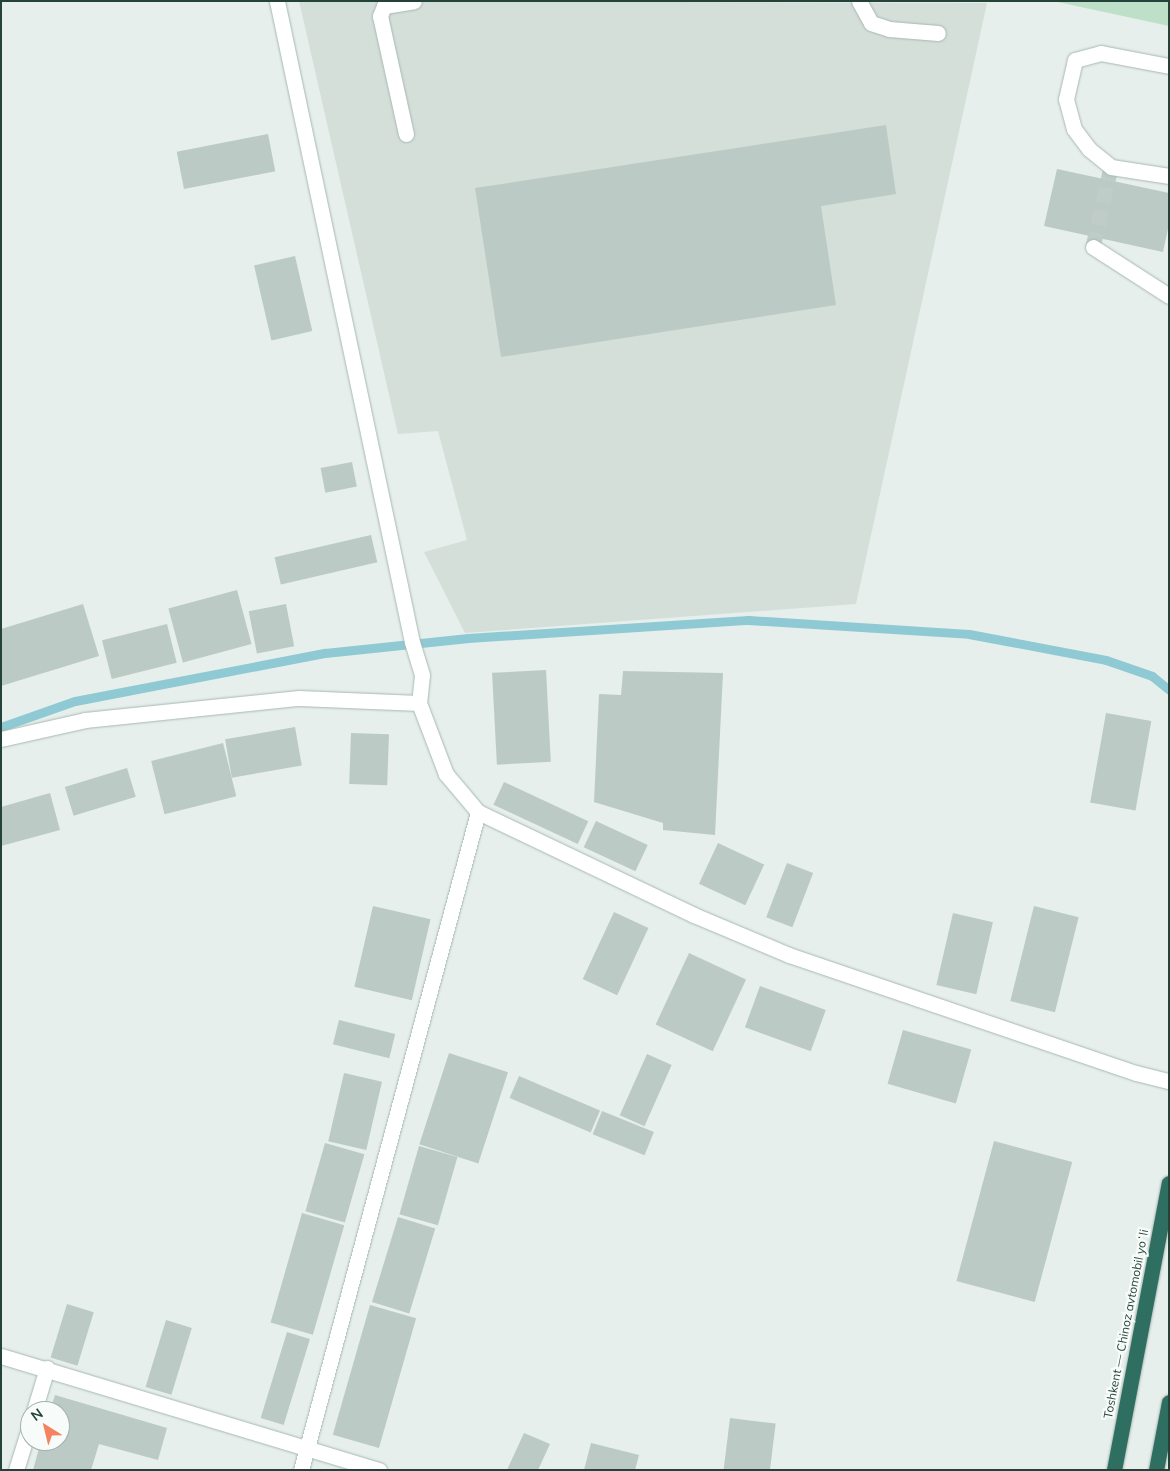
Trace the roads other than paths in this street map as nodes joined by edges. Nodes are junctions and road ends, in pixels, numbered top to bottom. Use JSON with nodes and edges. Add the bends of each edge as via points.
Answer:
{"nodes":[{"id":1,"x":277,"y":1,"type":"edge"},
{"id":2,"x":414,"y":1,"type":"edge"},
{"id":3,"x":859,"y":1,"type":"edge"},
{"id":4,"x":938,"y":33,"type":"dead end"},
{"id":5,"x":1169,"y":66,"type":"edge"},
{"id":6,"x":406,"y":134,"type":"dead end"},
{"id":7,"x":1169,"y":176,"type":"edge"},
{"id":8,"x":1094,"y":247,"type":"dead end"},
{"id":9,"x":1169,"y":296,"type":"edge"},
{"id":10,"x":419,"y":703,"type":"junction"},
{"id":11,"x":1,"y":739,"type":"edge"},
{"id":12,"x":478,"y":812,"type":"junction"},
{"id":13,"x":1169,"y":1081,"type":"edge"},
{"id":14,"x":1169,"y":1183,"type":"edge"},
{"id":15,"x":1,"y":1356,"type":"edge"},
{"id":16,"x":47,"y":1368,"type":"junction"},
{"id":17,"x":37,"y":1401,"type":"edge"},
{"id":18,"x":1169,"y":1402,"type":"edge"},
{"id":19,"x":307,"y":1448,"type":"junction"},
{"id":20,"x":22,"y":1451,"type":"edge"},
{"id":21,"x":16,"y":1470,"type":"edge"},
{"id":22,"x":301,"y":1470,"type":"edge"},
{"id":23,"x":379,"y":1470,"type":"edge"},
{"id":24,"x":1114,"y":1470,"type":"edge"},
{"id":25,"x":1156,"y":1470,"type":"edge"}],
"edges":[{"from":1,"to":10,"type":"street","via":[[412,642],[422,675]]},
{"from":2,"to":6,"type":"street","via":[[384,6],[380,16]]},
{"from":3,"to":4,"type":"street","via":[[871,23],[889,29]]},
{"from":5,"to":7,"type":"street","via":[[1101,54],[1075,60],[1066,99],[1074,129],[1089,149],[1111,167]]},
{"from":8,"to":9,"type":"street"},
{"from":10,"to":11,"type":"street","via":[[300,698],[86,720]]},
{"from":10,"to":12,"type":"street","via":[[446,774]]},
{"from":12,"to":13,"type":"street","via":[[694,915],[789,955],[1136,1073]]},
{"from":12,"to":19,"type":"street"},
{"from":14,"to":24,"type":"highway","name":"Toshkent — Chinoz avtomobil yoʻli"},
{"from":15,"to":16,"type":"street"},
{"from":16,"to":17,"type":"street"},
{"from":16,"to":19,"type":"street"},
{"from":18,"to":25,"type":"highway"},
{"from":19,"to":22,"type":"street"},
{"from":19,"to":23,"type":"street"},
{"from":20,"to":21,"type":"street"}]}
